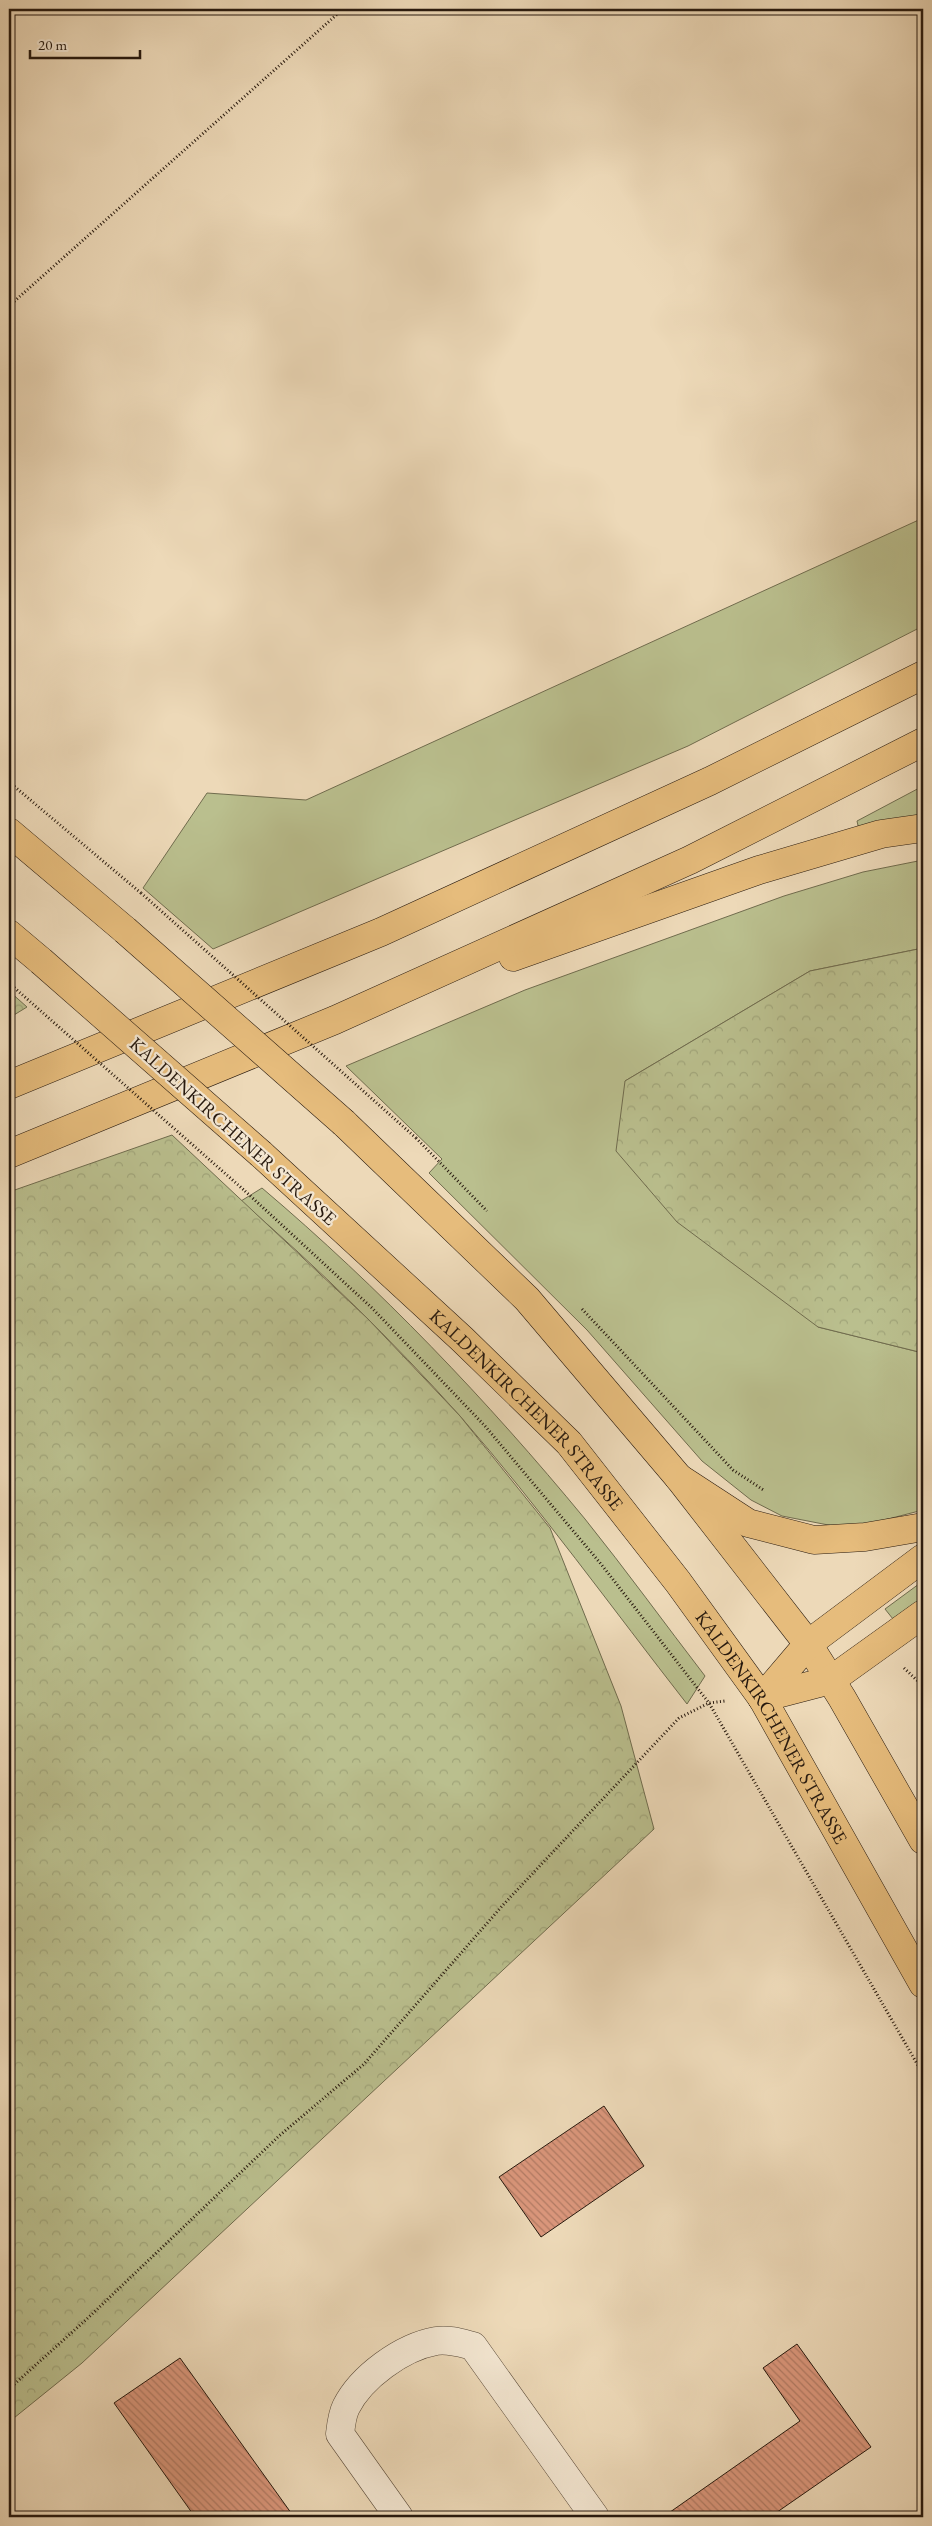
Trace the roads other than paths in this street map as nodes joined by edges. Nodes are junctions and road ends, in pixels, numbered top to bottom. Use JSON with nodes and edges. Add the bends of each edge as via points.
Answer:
{"nodes":[{"id":1,"x":923,"y":675,"type":"edge"},
{"id":2,"x":923,"y":742,"type":"edge"},
{"id":3,"x":923,"y":828,"type":"edge"},
{"id":4,"x":9,"y":832,"type":"edge"},
{"id":5,"x":9,"y":934,"type":"edge"},
{"id":6,"x":335,"y":1020,"type":"junction"},
{"id":7,"x":9,"y":1085,"type":"edge"},
{"id":8,"x":9,"y":1154,"type":"edge"},
{"id":9,"x":679,"y":1478,"type":"junction"},
{"id":10,"x":923,"y":1527,"type":"edge"},
{"id":11,"x":923,"y":1558,"type":"edge"},
{"id":12,"x":923,"y":1614,"type":"edge"},
{"id":13,"x":808,"y":1644,"type":"junction"},
{"id":14,"x":831,"y":1680,"type":"junction"},
{"id":15,"x":762,"y":1698,"type":"junction"},
{"id":16,"x":923,"y":1840,"type":"edge"},
{"id":17,"x":923,"y":1984,"type":"edge"},
{"id":18,"x":399,"y":2517,"type":"edge"},
{"id":19,"x":595,"y":2517,"type":"edge"}],
"edges":[{"from":1,"to":7,"type":"main road","via":[[710,781],[381,932]]},
{"from":2,"to":6,"type":"main road","via":[[690,860]]},
{"from":3,"to":6,"type":"main road","via":[[881,834],[759,870]]},
{"from":4,"to":9,"type":"main road","bridge":true,"via":[[344,1123],[527,1299]]},
{"from":5,"to":15,"type":"main road","name":"KALDENKIRCHENER STRASSE","bridge":true,"via":[[261,1154],[570,1443],[678,1582]]},
{"from":6,"to":8,"type":"main road"},
{"from":9,"to":10,"type":"main road","via":[[748,1523],[814,1540],[865,1538]]},
{"from":9,"to":13,"type":"main road"},
{"from":11,"to":13,"type":"main road"},
{"from":12,"to":14,"type":"main road"},
{"from":13,"to":14,"type":"main road"},
{"from":13,"to":15,"type":"main road"},
{"from":14,"to":15,"type":"main road"},
{"from":14,"to":16,"type":"main road"},
{"from":15,"to":17,"type":"main road","name":"KALDENKIRCHENER STRASSE"},
{"from":18,"to":19,"type":"lane","via":[[340,2434],[344,2409],[358,2388],[392,2358],[435,2341],[454,2341],[474,2346]]}]}
